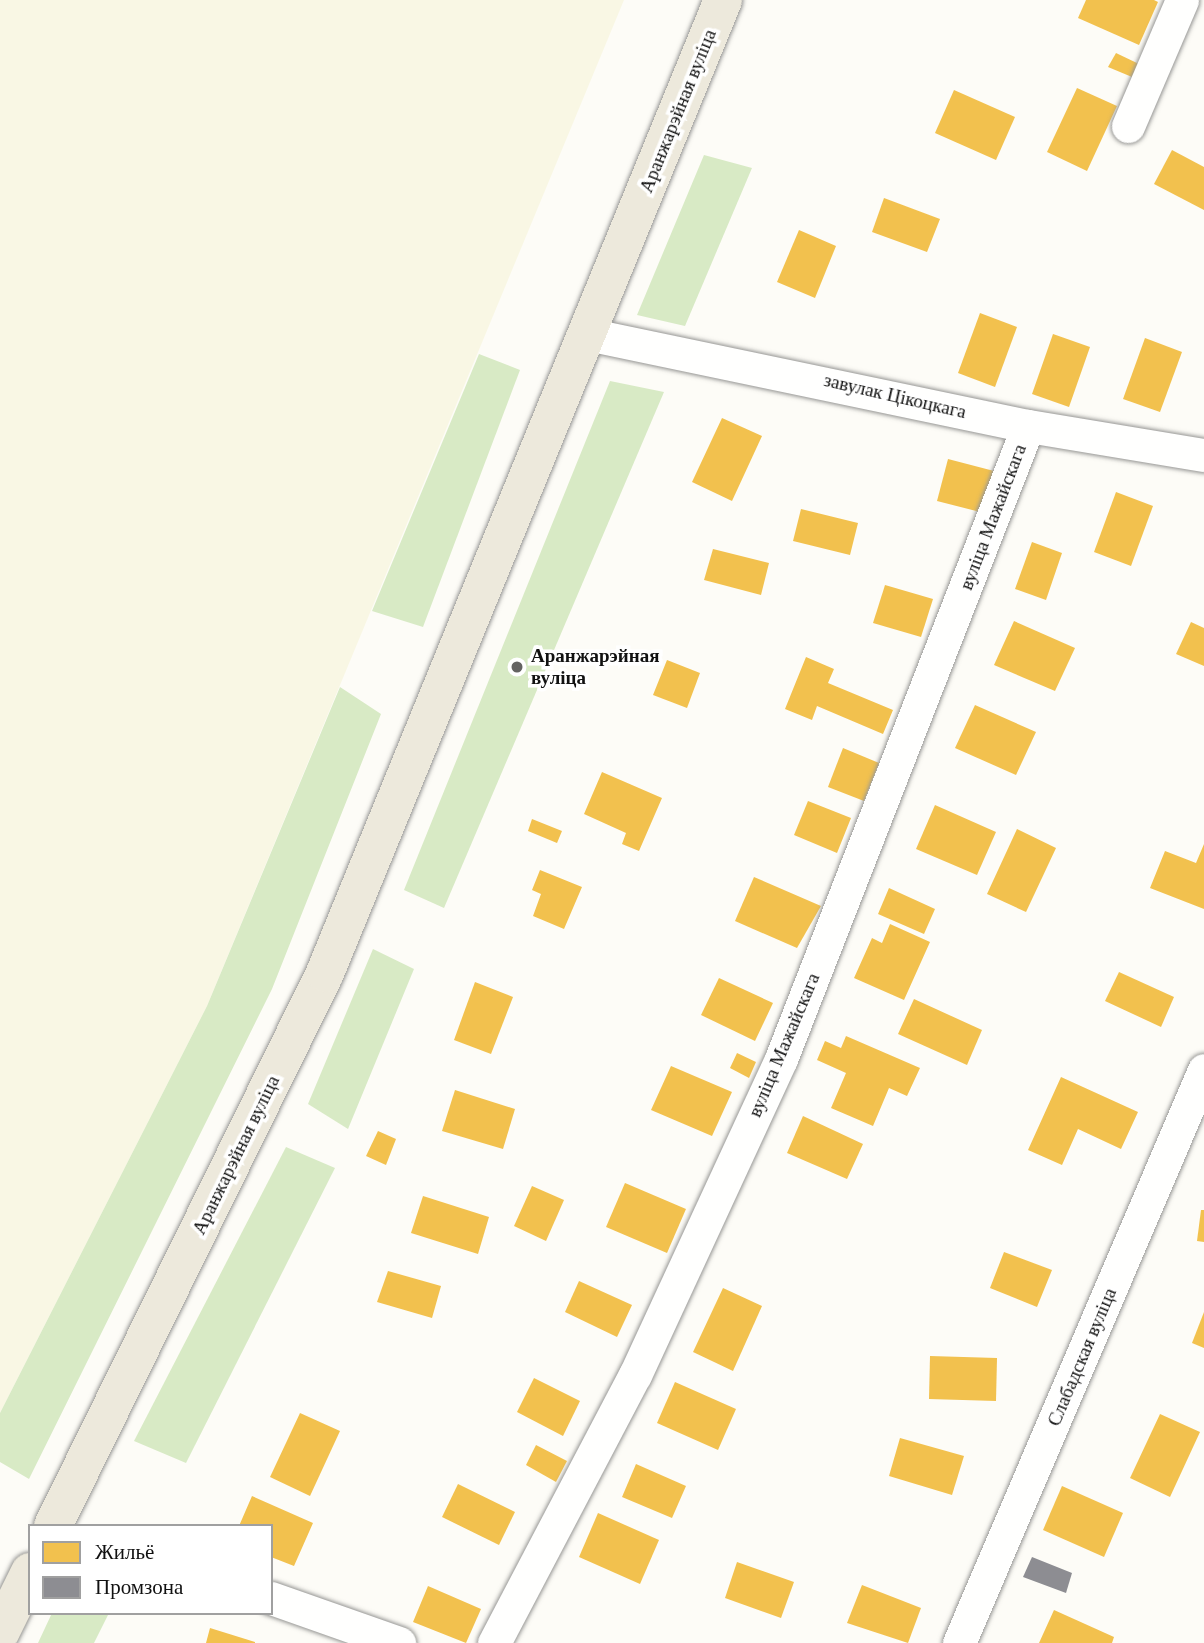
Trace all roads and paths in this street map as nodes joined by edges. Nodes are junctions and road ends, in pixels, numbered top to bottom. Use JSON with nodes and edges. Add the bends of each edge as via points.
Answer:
{"nodes":[{"id":1,"x":723,"y":0,"type":"edge"},
{"id":2,"x":1182,"y":0,"type":"edge"},
{"id":3,"x":1128,"y":126,"type":"dead end"},
{"id":4,"x":587,"y":334,"type":"junction"},
{"id":5,"x":1028,"y":426,"type":"junction"},
{"id":6,"x":1204,"y":455,"type":"edge"},
{"id":7,"x":1204,"y":1070,"type":"edge"},
{"id":8,"x":64,"y":1523,"type":"edge"},
{"id":9,"x":28,"y":1577,"type":"edge"},
{"id":10,"x":273,"y":1599,"type":"edge"},
{"id":11,"x":0,"y":1633,"type":"edge"},
{"id":12,"x":399,"y":1643,"type":"edge"},
{"id":13,"x":494,"y":1643,"type":"edge"},
{"id":14,"x":959,"y":1643,"type":"edge"}],
"edges":[{"from":1,"to":4,"type":"main road","name":"Аранжарэйная вуліца"},
{"from":2,"to":3,"type":"street"},
{"from":4,"to":5,"type":"street","name":"завулак Цікоцкага"},
{"from":4,"to":8,"type":"main road","name":"Аранжарэйная вуліца","via":[[325,973]]},
{"from":5,"to":6,"type":"street","name":"завулак Цікоцкага"},
{"from":5,"to":13,"type":"street","name":"вуліца Мажайскага","via":[[781,1059],[635,1375]]},
{"from":7,"to":14,"type":"street","name":"Слабадская вуліца"},
{"from":9,"to":11,"type":"main road"},
{"from":10,"to":12,"type":"street"}]}
